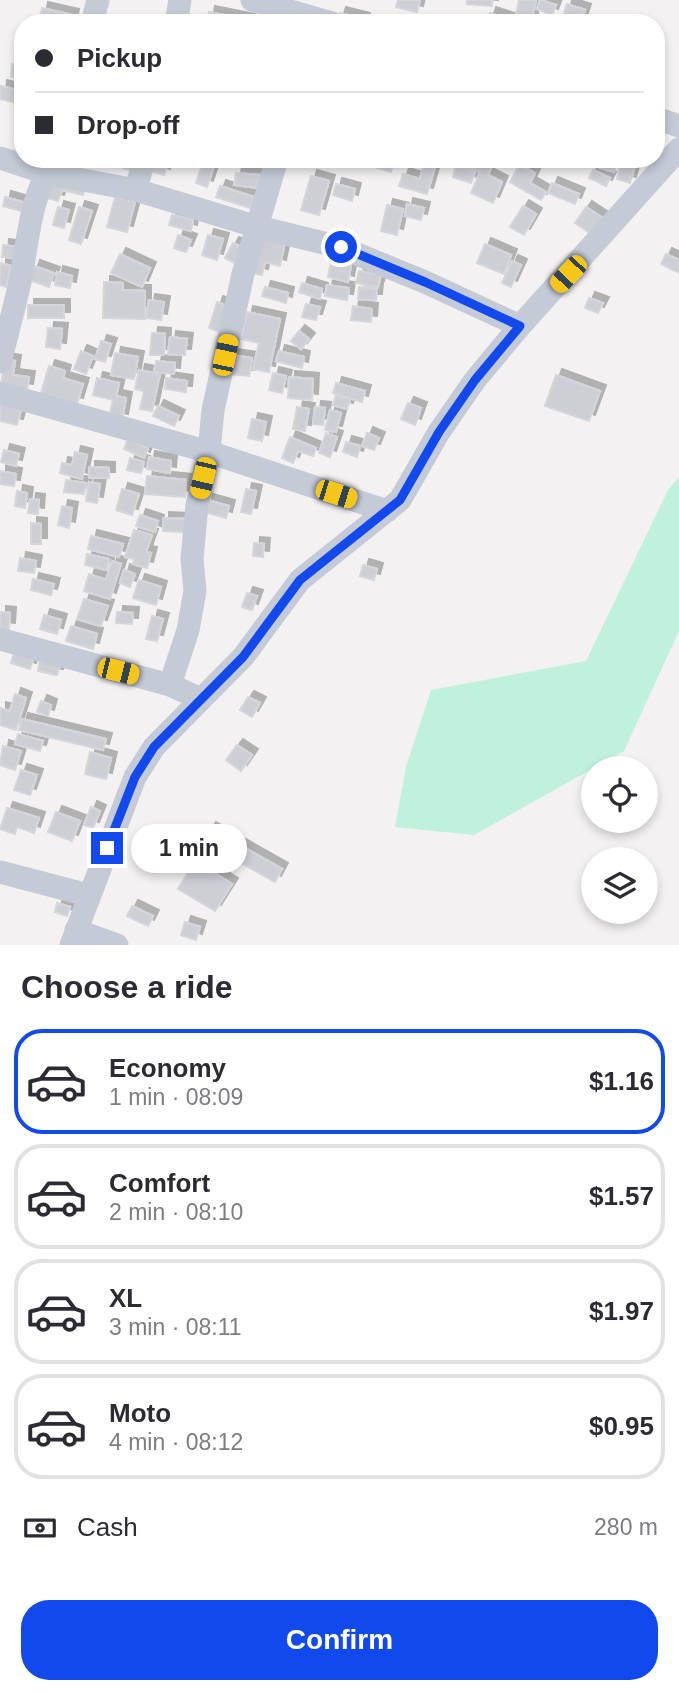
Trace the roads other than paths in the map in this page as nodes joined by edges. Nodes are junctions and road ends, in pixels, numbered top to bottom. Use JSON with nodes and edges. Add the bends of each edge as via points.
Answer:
{"nodes":[{"id":1,"x":253,"y":0,"type":"edge"},
{"id":2,"x":313,"y":14,"type":"edge"},
{"id":3,"x":679,"y":149,"type":"edge"},
{"id":4,"x":665,"y":164,"type":"edge"},
{"id":5,"x":50,"y":168,"type":"edge"},
{"id":6,"x":58,"y":168,"type":"edge"},
{"id":7,"x":142,"y":168,"type":"edge"},
{"id":8,"x":274,"y":168,"type":"edge"},
{"id":9,"x":662,"y":168,"type":"edge"},
{"id":10,"x":656,"y":174,"type":"junction"},
{"id":11,"x":679,"y":180,"type":"edge"},
{"id":12,"x":136,"y":190,"type":"junction"},
{"id":13,"x":258,"y":227,"type":"junction"},
{"id":14,"x":520,"y":326,"type":"junction"},
{"id":15,"x":0,"y":362,"type":"edge"},
{"id":16,"x":0,"y":393,"type":"edge"},
{"id":17,"x":209,"y":452,"type":"junction"},
{"id":18,"x":387,"y":511,"type":"junction"},
{"id":19,"x":0,"y":639,"type":"edge"},
{"id":20,"x":170,"y":685,"type":"junction"},
{"id":21,"x":201,"y":699,"type":"junction"},
{"id":22,"x":0,"y":872,"type":"edge"},
{"id":23,"x":88,"y":895,"type":"junction"},
{"id":24,"x":73,"y":938,"type":"edge"},
{"id":25,"x":117,"y":945,"type":"edge"}],
"edges":[{"from":1,"to":2,"type":"street"},
{"from":3,"to":4,"type":"street"},
{"from":5,"to":15,"type":"street","via":[[35,206]]},
{"from":6,"to":12,"type":"street"},
{"from":7,"to":12,"type":"street"},
{"from":8,"to":13,"type":"street"},
{"from":9,"to":10,"type":"street"},
{"from":10,"to":11,"type":"street"},
{"from":10,"to":14,"type":"street"},
{"from":12,"to":13,"type":"street"},
{"from":13,"to":14,"type":"street","via":[[341,247]]},
{"from":13,"to":17,"type":"street","via":[[213,410]]},
{"from":14,"to":18,"type":"street","via":[[475,380],[400,500]]},
{"from":16,"to":17,"type":"street"},
{"from":17,"to":18,"type":"street"},
{"from":17,"to":20,"type":"street","via":[[197,505],[192,559],[195,591]]},
{"from":18,"to":21,"type":"street","via":[[300,580],[243,657]]},
{"from":19,"to":20,"type":"street"},
{"from":20,"to":21,"type":"street"},
{"from":21,"to":23,"type":"street","via":[[154,747],[135,777]]},
{"from":22,"to":23,"type":"street"},
{"from":23,"to":24,"type":"street"},
{"from":24,"to":25,"type":"street"}]}
